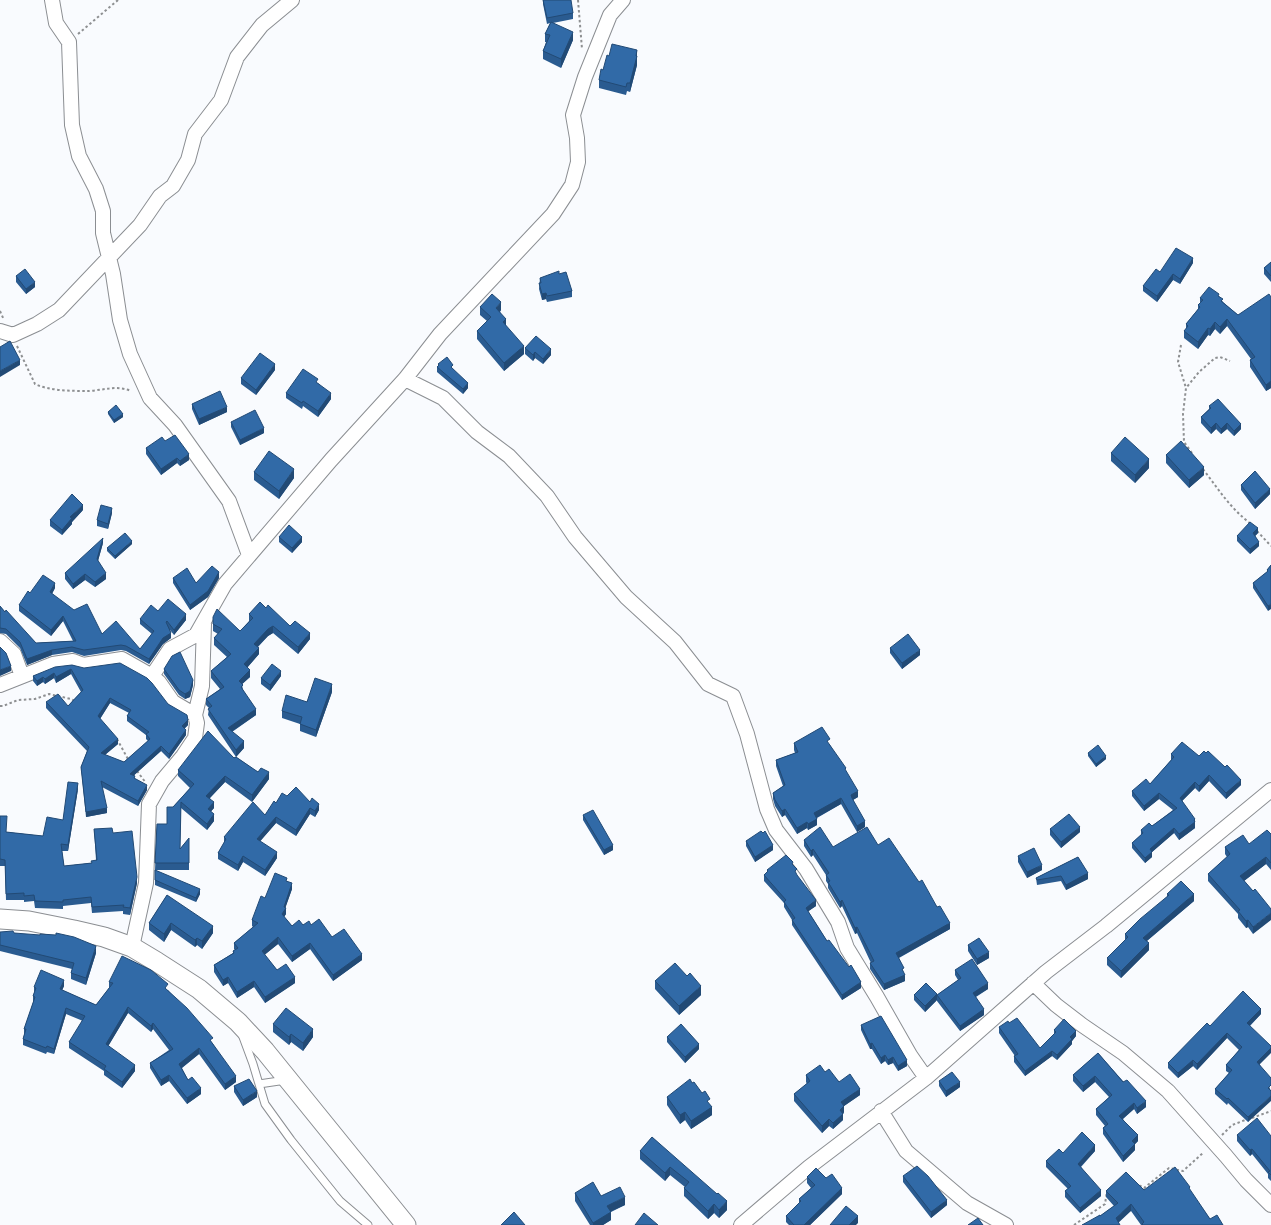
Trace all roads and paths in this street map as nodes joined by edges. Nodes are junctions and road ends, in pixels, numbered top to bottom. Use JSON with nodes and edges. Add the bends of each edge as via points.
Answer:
{"nodes":[{"id":1,"x":52,"y":0,"type":"edge"},
{"id":2,"x":118,"y":0,"type":"edge"},
{"id":3,"x":292,"y":0,"type":"edge"},
{"id":4,"x":578,"y":0,"type":"edge"},
{"id":5,"x":622,"y":0,"type":"edge"},
{"id":6,"x":69,"y":42,"type":"junction"},
{"id":7,"x":582,"y":50,"type":"dead end"},
{"id":8,"x":108,"y":260,"type":"junction"},
{"id":9,"x":0,"y":311,"type":"edge"},
{"id":10,"x":6,"y":333,"type":"edge"},
{"id":11,"x":1181,"y":345,"type":"dead end"},
{"id":12,"x":1230,"y":361,"type":"dead end"},
{"id":13,"x":405,"y":379,"type":"junction"},
{"id":14,"x":1186,"y":388,"type":"junction"},
{"id":15,"x":150,"y":398,"type":"junction"},
{"id":16,"x":1194,"y":457,"type":"edge"},
{"id":17,"x":1199,"y":464,"type":"edge"},
{"id":18,"x":1271,"y":546,"type":"edge"},
{"id":19,"x":249,"y":555,"type":"junction"},
{"id":20,"x":210,"y":608,"type":"junction"},
{"id":21,"x":0,"y":641,"type":"edge"},
{"id":22,"x":22,"y":676,"type":"junction"},
{"id":23,"x":152,"y":676,"type":"junction"},
{"id":24,"x":0,"y":686,"type":"edge"},
{"id":25,"x":79,"y":704,"type":"edge"},
{"id":26,"x":0,"y":706,"type":"edge"},
{"id":27,"x":195,"y":715,"type":"junction"},
{"id":28,"x":116,"y":737,"type":"edge"},
{"id":29,"x":1271,"y":790,"type":"edge"},
{"id":30,"x":149,"y":804,"type":"junction"},
{"id":31,"x":0,"y":918,"type":"edge"},
{"id":32,"x":132,"y":947,"type":"junction"},
{"id":33,"x":1033,"y":983,"type":"junction"},
{"id":34,"x":238,"y":1022,"type":"junction"},
{"id":35,"x":926,"y":1078,"type":"junction"},
{"id":36,"x":288,"y":1080,"type":"junction"},
{"id":37,"x":259,"y":1084,"type":"junction"},
{"id":38,"x":881,"y":1111,"type":"junction"},
{"id":39,"x":1271,"y":1111,"type":"edge"},
{"id":40,"x":1214,"y":1143,"type":"junction"},
{"id":41,"x":1134,"y":1182,"type":"edge"},
{"id":42,"x":1112,"y":1186,"type":"edge"},
{"id":43,"x":1271,"y":1205,"type":"edge"},
{"id":44,"x":368,"y":1225,"type":"edge"},
{"id":45,"x":406,"y":1225,"type":"edge"},
{"id":46,"x":741,"y":1225,"type":"edge"},
{"id":47,"x":1006,"y":1225,"type":"edge"},
{"id":48,"x":1074,"y":1225,"type":"edge"}],
"edges":[{"from":1,"to":6,"type":"street","via":[[56,23]]},
{"from":2,"to":6,"type":"path"},
{"from":3,"to":8,"type":"street","via":[[262,25],[237,58],[221,100],[195,134],[188,160],[173,186],[160,196],[140,225]]},
{"from":4,"to":7,"type":"path"},
{"from":5,"to":13,"type":"street","via":[[610,15],[573,115],[578,162],[572,185],[553,214],[440,334]]},
{"from":6,"to":8,"type":"street","via":[[72,125],[80,156],[103,211]]},
{"from":8,"to":10,"type":"street","via":[[58,310],[37,324]]},
{"from":8,"to":15,"type":"street","via":[[130,354]]},
{"from":9,"to":10,"type":"path"},
{"from":10,"to":15,"type":"path","via":[[35,384],[45,389],[89,391],[123,387]]},
{"from":11,"to":14,"type":"path","via":[[1178,362]]},
{"from":12,"to":14,"type":"path","via":[[1214,358]]},
{"from":13,"to":19,"type":"street"},
{"from":13,"to":35,"type":"street","via":[[443,398],[477,432],[509,456],[547,496],[575,538],[626,597],[675,642],[708,684],[733,696],[776,830],[806,869],[838,922],[847,948]]},
{"from":14,"to":16,"type":"path","via":[[1184,442]]},
{"from":15,"to":19,"type":"street","via":[[175,425],[229,500]]},
{"from":17,"to":18,"type":"path","via":[[1238,514]]},
{"from":19,"to":20,"type":"street"},
{"from":20,"to":23,"type":"street","via":[[196,634],[170,649]]},
{"from":20,"to":27,"type":"street","via":[[204,621],[202,686]]},
{"from":21,"to":22,"type":"street","via":[[14,654]]},
{"from":22,"to":23,"type":"street","via":[[53,664],[73,661],[83,665],[122,660]]},
{"from":22,"to":24,"type":"street"},
{"from":23,"to":27,"type":"street","via":[[173,702]]},
{"from":25,"to":26,"type":"path","via":[[71,698],[49,694]]},
{"from":27,"to":30,"type":"street","via":[[195,738]]},
{"from":28,"to":30,"type":"path","via":[[128,760],[147,784]]},
{"from":29,"to":33,"type":"street"},
{"from":30,"to":32,"type":"street","via":[[146,882]]},
{"from":31,"to":32,"type":"main road","via":[[74,930]]},
{"from":32,"to":34,"type":"main road","via":[[199,990]]},
{"from":33,"to":35,"type":"street"},
{"from":33,"to":40,"type":"street","via":[[1056,1005],[1168,1091]]},
{"from":34,"to":36,"type":"main road"},
{"from":34,"to":37,"type":"lane"},
{"from":35,"to":38,"type":"street"},
{"from":36,"to":37,"type":"lane"},
{"from":36,"to":45,"type":"main road"},
{"from":37,"to":44,"type":"lane","via":[[265,1104],[291,1140],[340,1201]]},
{"from":38,"to":46,"type":"street"},
{"from":38,"to":47,"type":"street","via":[[906,1152],[967,1203]]},
{"from":39,"to":40,"type":"path","via":[[1232,1125]]},
{"from":40,"to":41,"type":"path","via":[[1183,1171],[1169,1168],[1144,1188]]},
{"from":40,"to":43,"type":"street"},
{"from":42,"to":48,"type":"path","via":[[1106,1191],[1105,1204]]}]}
